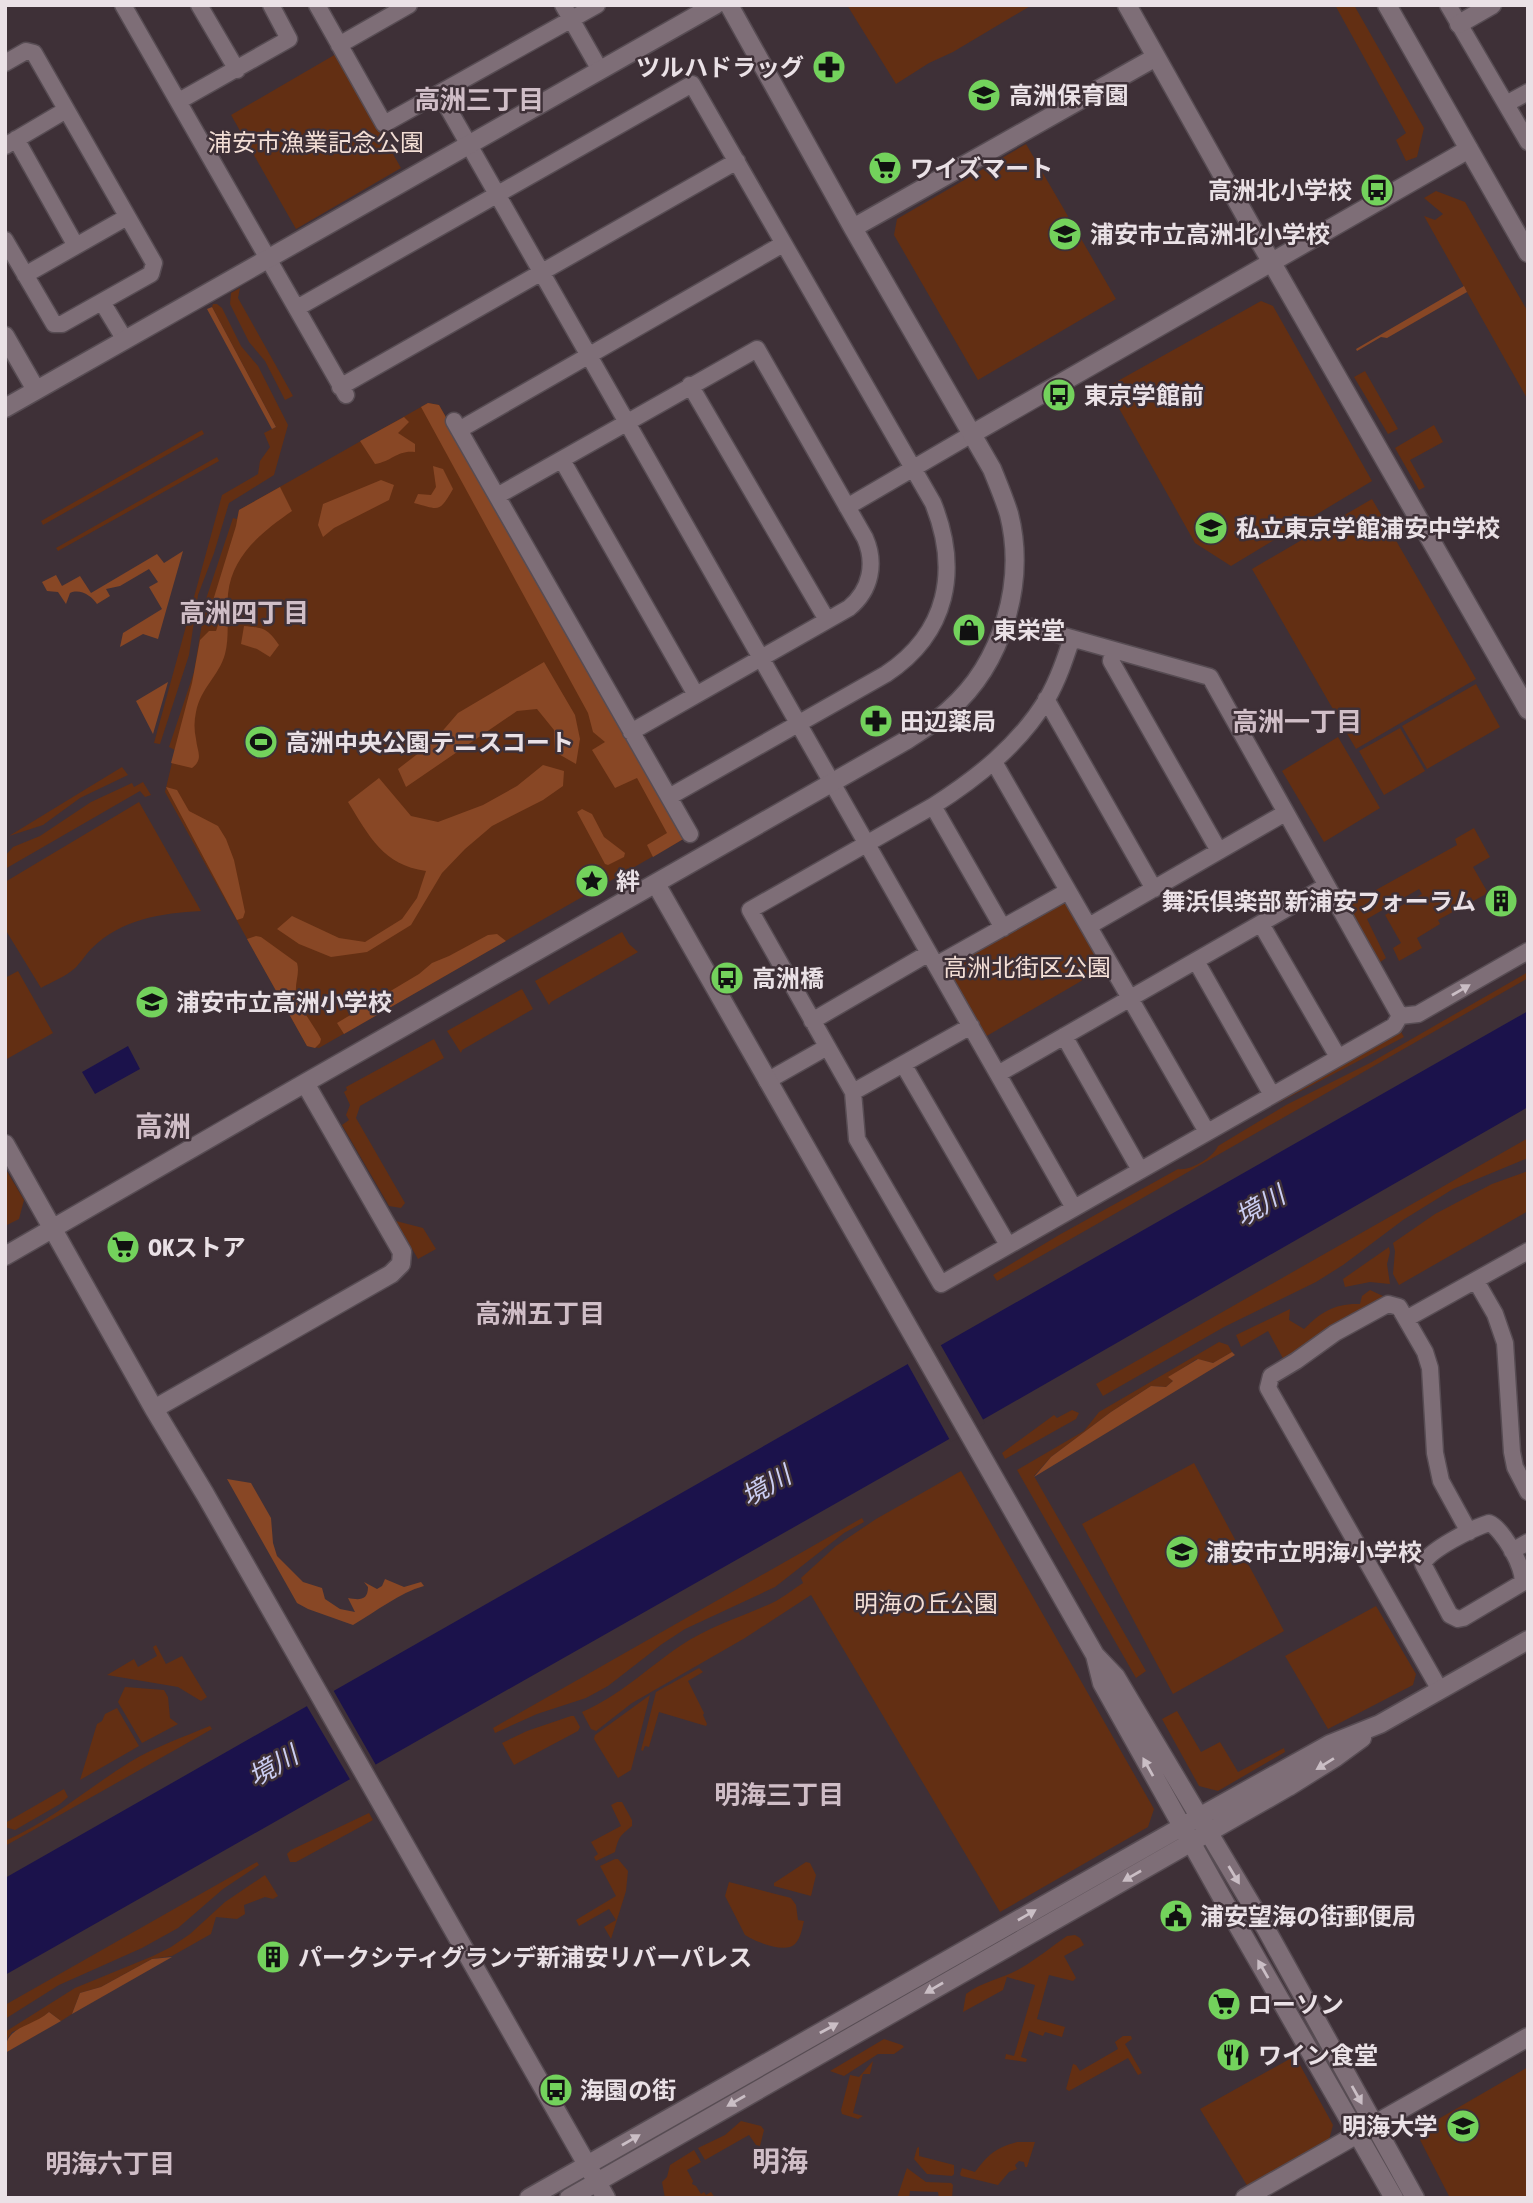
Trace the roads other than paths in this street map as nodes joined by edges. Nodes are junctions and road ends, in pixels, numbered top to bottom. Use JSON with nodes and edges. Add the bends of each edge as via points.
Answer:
{"nodes":[{"id":1,"x":123,"y":5,"type":"edge"},
{"id":2,"x":199,"y":5,"type":"edge"},
{"id":3,"x":271,"y":5,"type":"edge"},
{"id":4,"x":317,"y":5,"type":"edge"},
{"id":5,"x":409,"y":5,"type":"edge"},
{"id":6,"x":563,"y":5,"type":"edge"},
{"id":7,"x":597,"y":5,"type":"edge"},
{"id":8,"x":715,"y":5,"type":"edge"},
{"id":9,"x":729,"y":5,"type":"edge"},
{"id":10,"x":1127,"y":5,"type":"edge"},
{"id":11,"x":1387,"y":5,"type":"edge"},
{"id":12,"x":1448,"y":5,"type":"edge"},
{"id":13,"x":1492,"y":5,"type":"edge"},
{"id":14,"x":571,"y":20,"type":"junction"},
{"id":15,"x":1459,"y":24,"type":"junction"},
{"id":16,"x":339,"y":45,"type":"junction"},
{"id":17,"x":1156,"y":57,"type":"junction"},
{"id":18,"x":5,"y":63,"type":"edge"},
{"id":19,"x":237,"y":70,"type":"junction"},
{"id":20,"x":600,"y":70,"type":"junction"},
{"id":21,"x":1528,"y":92,"type":"edge"},
{"id":22,"x":440,"y":94,"type":"junction"},
{"id":23,"x":179,"y":102,"type":"junction"},
{"id":24,"x":1506,"y":104,"type":"junction"},
{"id":25,"x":66,"y":110,"type":"junction"},
{"id":26,"x":1528,"y":142,"type":"edge"},
{"id":27,"x":11,"y":143,"type":"edge"},
{"id":28,"x":469,"y":144,"type":"junction"},
{"id":29,"x":1469,"y":149,"type":"junction"},
{"id":30,"x":737,"y":161,"type":"junction"},
{"id":31,"x":496,"y":194,"type":"junction"},
{"id":32,"x":127,"y":217,"type":"junction"},
{"id":33,"x":853,"y":228,"type":"junction"},
{"id":34,"x":5,"y":240,"type":"edge"},
{"id":35,"x":783,"y":244,"type":"junction"},
{"id":36,"x":76,"y":246,"type":"junction"},
{"id":37,"x":1528,"y":253,"type":"edge"},
{"id":38,"x":268,"y":259,"type":"junction"},
{"id":39,"x":1271,"y":262,"type":"junction"},
{"id":40,"x":541,"y":272,"type":"junction"},
{"id":41,"x":25,"y":275,"type":"junction"},
{"id":42,"x":102,"y":302,"type":"junction"},
{"id":43,"x":297,"y":308,"type":"junction"},
{"id":44,"x":5,"y":336,"type":"edge"},
{"id":45,"x":125,"y":340,"type":"junction"},
{"id":46,"x":588,"y":355,"type":"junction"},
{"id":47,"x":690,"y":385,"type":"junction"},
{"id":48,"x":36,"y":390,"type":"junction"},
{"id":49,"x":5,"y":408,"type":"edge"},
{"id":50,"x":627,"y":423,"type":"junction"},
{"id":51,"x":972,"y":434,"type":"junction"},
{"id":52,"x":562,"y":460,"type":"junction"},
{"id":53,"x":911,"y":468,"type":"junction"},
{"id":54,"x":497,"y":496,"type":"junction"},
{"id":55,"x":847,"y":506,"type":"junction"},
{"id":56,"x":827,"y":620,"type":"junction"},
{"id":57,"x":1032,"y":627,"type":"dead end"},
{"id":58,"x":1072,"y":638,"type":"junction"},
{"id":59,"x":1113,"y":650,"type":"junction"},
{"id":60,"x":761,"y":657,"type":"junction"},
{"id":61,"x":696,"y":695,"type":"junction"},
{"id":62,"x":1046,"y":699,"type":"junction"},
{"id":63,"x":1528,"y":710,"type":"edge"},
{"id":64,"x":798,"y":723,"type":"junction"},
{"id":65,"x":631,"y":732,"type":"junction"},
{"id":66,"x":994,"y":762,"type":"junction"},
{"id":67,"x":831,"y":783,"type":"junction"},
{"id":68,"x":669,"y":797,"type":"junction"},
{"id":69,"x":933,"y":806,"type":"junction"},
{"id":70,"x":1285,"y":813,"type":"junction"},
{"id":71,"x":690,"y":834,"type":"dead end"},
{"id":72,"x":866,"y":843,"type":"junction"},
{"id":73,"x":1219,"y":851,"type":"junction"},
{"id":74,"x":656,"y":884,"type":"junction"},
{"id":75,"x":1326,"y":886,"type":"junction"},
{"id":76,"x":1154,"y":889,"type":"junction"},
{"id":77,"x":1068,"y":891,"type":"junction"},
{"id":78,"x":1261,"y":924,"type":"junction"},
{"id":79,"x":1089,"y":926,"type":"junction"},
{"id":80,"x":1003,"y":928,"type":"junction"},
{"id":81,"x":1528,"y":951,"type":"edge"},
{"id":82,"x":932,"y":959,"type":"junction"},
{"id":83,"x":1196,"y":961,"type":"junction"},
{"id":84,"x":1130,"y":999,"type":"junction"},
{"id":85,"x":1400,"y":1016,"type":"junction"},
{"id":86,"x":812,"y":1021,"type":"junction"},
{"id":87,"x":971,"y":1026,"type":"junction"},
{"id":88,"x":1064,"y":1036,"type":"junction"},
{"id":89,"x":827,"y":1047,"type":"junction"},
{"id":90,"x":1338,"y":1057,"type":"junction"},
{"id":91,"x":903,"y":1064,"type":"junction"},
{"id":92,"x":998,"y":1074,"type":"junction"},
{"id":93,"x":767,"y":1081,"type":"junction"},
{"id":94,"x":305,"y":1083,"type":"junction"},
{"id":95,"x":853,"y":1092,"type":"junction"},
{"id":96,"x":1272,"y":1095,"type":"junction"},
{"id":97,"x":1207,"y":1132,"type":"junction"},
{"id":98,"x":5,"y":1144,"type":"edge"},
{"id":99,"x":1140,"y":1170,"type":"junction"},
{"id":100,"x":1074,"y":1208,"type":"junction"},
{"id":101,"x":53,"y":1229,"type":"junction"},
{"id":102,"x":1007,"y":1245,"type":"junction"},
{"id":103,"x":1528,"y":1251,"type":"edge"},
{"id":104,"x":5,"y":1256,"type":"edge"},
{"id":105,"x":1476,"y":1281,"type":"junction"},
{"id":106,"x":1406,"y":1319,"type":"junction"},
{"id":107,"x":154,"y":1409,"type":"junction"},
{"id":108,"x":1528,"y":1492,"type":"edge"},
{"id":109,"x":1469,"y":1532,"type":"junction"},
{"id":110,"x":1528,"y":1542,"type":"edge"},
{"id":111,"x":1512,"y":1551,"type":"junction"},
{"id":112,"x":1528,"y":1640,"type":"edge"},
{"id":113,"x":1095,"y":1655,"type":"junction"},
{"id":114,"x":1440,"y":1690,"type":"junction"},
{"id":115,"x":1380,"y":1724,"type":"junction"},
{"id":116,"x":1199,"y":1817,"type":"junction"},
{"id":117,"x":1208,"y":1833,"type":"junction"},
{"id":118,"x":1186,"y":1835,"type":"junction"},
{"id":119,"x":1528,"y":2037,"type":"edge"},
{"id":120,"x":1365,"y":2129,"type":"junction"},
{"id":121,"x":587,"y":2164,"type":"junction"},
{"id":122,"x":602,"y":2190,"type":"edge"},
{"id":123,"x":529,"y":2198,"type":"edge"},
{"id":124,"x":569,"y":2198,"type":"edge"},
{"id":125,"x":1245,"y":2198,"type":"edge"},
{"id":126,"x":1394,"y":2198,"type":"edge"},
{"id":127,"x":1415,"y":2198,"type":"edge"}],
"edges":[{"from":1,"to":23,"type":"street"},
{"from":2,"to":19,"type":"street"},
{"from":3,"to":19,"type":"street","via":[[289,39]]},
{"from":4,"to":16,"type":"street"},
{"from":5,"to":16,"type":"street"},
{"from":6,"to":14,"type":"street"},
{"from":7,"to":14,"type":"street"},
{"from":8,"to":20,"type":"street"},
{"from":9,"to":33,"type":"street"},
{"from":10,"to":17,"type":"street"},
{"from":11,"to":29,"type":"street"},
{"from":12,"to":15,"type":"street"},
{"from":13,"to":15,"type":"street"},
{"from":14,"to":20,"type":"street"},
{"from":14,"to":22,"type":"street"},
{"from":15,"to":24,"type":"street"},
{"from":16,"to":22,"type":"street","via":[[384,124]]},
{"from":17,"to":33,"type":"street"},
{"from":17,"to":39,"type":"street"},
{"from":18,"to":25,"type":"street","via":[[26,51],[34,53]]},
{"from":19,"to":23,"type":"street"},
{"from":20,"to":28,"type":"street"},
{"from":21,"to":24,"type":"street"},
{"from":22,"to":28,"type":"street"},
{"from":23,"to":38,"type":"street"},
{"from":24,"to":26,"type":"street"},
{"from":25,"to":27,"type":"street"},
{"from":25,"to":32,"type":"street"},
{"from":27,"to":36,"type":"street"},
{"from":28,"to":31,"type":"street"},
{"from":28,"to":38,"type":"street"},
{"from":29,"to":37,"type":"street"},
{"from":29,"to":39,"type":"street"},
{"from":30,"to":31,"type":"street","via":[[692,84]]},
{"from":30,"to":35,"type":"street"},
{"from":30,"to":40,"type":"street"},
{"from":31,"to":40,"type":"street"},
{"from":31,"to":43,"type":"street"},
{"from":32,"to":36,"type":"street"},
{"from":32,"to":42,"type":"street","via":[[154,263],[151,274]]},
{"from":33,"to":51,"type":"street"},
{"from":34,"to":41,"type":"street"},
{"from":35,"to":46,"type":"street"},
{"from":35,"to":53,"type":"street"},
{"from":36,"to":41,"type":"street"},
{"from":38,"to":43,"type":"street"},
{"from":38,"to":45,"type":"street"},
{"from":39,"to":51,"type":"street"},
{"from":39,"to":63,"type":"street"},
{"from":40,"to":43,"type":"street","via":[[343,391]]},
{"from":40,"to":46,"type":"street"},
{"from":41,"to":42,"type":"street","via":[[54,324]]},
{"from":42,"to":45,"type":"street"},
{"from":44,"to":48,"type":"street"},
{"from":45,"to":48,"type":"street"},
{"from":46,"to":50,"type":"street"},
{"from":46,"to":54,"type":"street","via":[[457,426]]},
{"from":47,"to":50,"type":"street"},
{"from":47,"to":55,"type":"street","via":[[757,349]]},
{"from":47,"to":56,"type":"street"},
{"from":48,"to":49,"type":"street"},
{"from":50,"to":52,"type":"street"},
{"from":50,"to":60,"type":"street"},
{"from":51,"to":53,"type":"street"},
{"from":51,"to":67,"type":"street","via":[[1003,495],[1012,534],[1013,589],[997,643],[971,687],[950,709]]},
{"from":52,"to":54,"type":"street"},
{"from":52,"to":61,"type":"street"},
{"from":53,"to":55,"type":"street"},
{"from":53,"to":64,"type":"street","via":[[933,503],[946,546],[946,580],[932,626],[894,669]]},
{"from":54,"to":65,"type":"street"},
{"from":55,"to":56,"type":"street","via":[[871,551],[871,572],[857,602]]},
{"from":56,"to":60,"type":"street"},
{"from":57,"to":58,"type":"street"},
{"from":58,"to":59,"type":"street"},
{"from":58,"to":62,"type":"street"},
{"from":59,"to":70,"type":"street","via":[[1210,677]]},
{"from":59,"to":73,"type":"street","via":[[1111,661]]},
{"from":60,"to":61,"type":"street"},
{"from":60,"to":64,"type":"street"},
{"from":61,"to":65,"type":"street"},
{"from":62,"to":66,"type":"street"},
{"from":62,"to":76,"type":"street"},
{"from":64,"to":67,"type":"street"},
{"from":64,"to":68,"type":"street"},
{"from":65,"to":68,"type":"street"},
{"from":66,"to":69,"type":"street"},
{"from":66,"to":77,"type":"street"},
{"from":67,"to":72,"type":"street"},
{"from":67,"to":74,"type":"street"},
{"from":68,"to":71,"type":"street"},
{"from":69,"to":72,"type":"street"},
{"from":69,"to":80,"type":"street"},
{"from":70,"to":73,"type":"street"},
{"from":70,"to":75,"type":"street"},
{"from":72,"to":82,"type":"street"},
{"from":72,"to":86,"type":"street","via":[[750,910]]},
{"from":73,"to":76,"type":"street"},
{"from":74,"to":93,"type":"street"},
{"from":74,"to":94,"type":"street"},
{"from":75,"to":78,"type":"street"},
{"from":75,"to":85,"type":"street"},
{"from":76,"to":79,"type":"street"},
{"from":77,"to":79,"type":"street"},
{"from":77,"to":80,"type":"street"},
{"from":78,"to":83,"type":"street"},
{"from":78,"to":90,"type":"street"},
{"from":79,"to":84,"type":"street"},
{"from":80,"to":82,"type":"street"},
{"from":85,"to":81,"type":"street","one_way":true,"via":[[1418,1014]]},
{"from":82,"to":86,"type":"street"},
{"from":82,"to":87,"type":"street"},
{"from":83,"to":84,"type":"street"},
{"from":83,"to":96,"type":"street"},
{"from":84,"to":88,"type":"street"},
{"from":84,"to":97,"type":"street"},
{"from":85,"to":90,"type":"street","via":[[1394,1026]]},
{"from":86,"to":89,"type":"street"},
{"from":87,"to":91,"type":"street"},
{"from":87,"to":92,"type":"street"},
{"from":88,"to":92,"type":"street"},
{"from":88,"to":99,"type":"street"},
{"from":89,"to":93,"type":"street"},
{"from":89,"to":95,"type":"street"},
{"from":90,"to":96,"type":"street"},
{"from":91,"to":95,"type":"street"},
{"from":91,"to":102,"type":"street"},
{"from":92,"to":100,"type":"street"},
{"from":93,"to":113,"type":"street"},
{"from":94,"to":101,"type":"street"},
{"from":94,"to":107,"type":"street","via":[[401,1252],[401,1264],[391,1274]]},
{"from":95,"to":102,"type":"street","via":[[857,1139],[941,1284]]},
{"from":96,"to":97,"type":"street"},
{"from":97,"to":99,"type":"street"},
{"from":98,"to":101,"type":"street"},
{"from":99,"to":100,"type":"street"},
{"from":100,"to":102,"type":"street"},
{"from":101,"to":104,"type":"street"},
{"from":101,"to":107,"type":"street"},
{"from":103,"to":105,"type":"street"},
{"from":105,"to":106,"type":"street"},
{"from":105,"to":108,"type":"street","via":[[1505,1343],[1512,1452]]},
{"from":106,"to":109,"type":"street","via":[[1430,1368],[1441,1481]]},
{"from":106,"to":114,"type":"street","via":[[1399,1307],[1388,1304],[1271,1376],[1268,1388]]},
{"from":107,"to":121,"type":"street"},
{"from":109,"to":111,"type":"street","via":[[1494,1525]]},
{"from":109,"to":111,"type":"street","via":[[1429,1555],[1423,1564],[1453,1617],[1463,1618],[1522,1583],[1523,1572]]},
{"from":110,"to":111,"type":"street"},
{"from":112,"to":114,"type":"street"},
{"from":113,"to":116,"type":"street","via":[[1116,1677]]},
{"from":118,"to":113,"type":"street","one_way":true,"via":[[1102,1683]]},
{"from":114,"to":115,"type":"street"},
{"from":115,"to":116,"type":"street","via":[[1330,1744]]},
{"from":115,"to":117,"type":"street","one_way":true,"via":[[1326,1763]]},
{"from":116,"to":117,"type":"street"},
{"from":116,"to":118,"type":"street"},
{"from":117,"to":118,"type":"street"},
{"from":117,"to":120,"type":"street","one_way":true,"via":[[1266,1929]]},
{"from":120,"to":118,"type":"street","one_way":true},
{"from":121,"to":118,"type":"street","one_way":true},
{"from":118,"to":122,"type":"street","one_way":true},
{"from":119,"to":120,"type":"street"},
{"from":120,"to":125,"type":"street"},
{"from":120,"to":126,"type":"street"},
{"from":120,"to":127,"type":"street"},
{"from":121,"to":122,"type":"street"},
{"from":121,"to":123,"type":"street"},
{"from":122,"to":124,"type":"street"}]}
